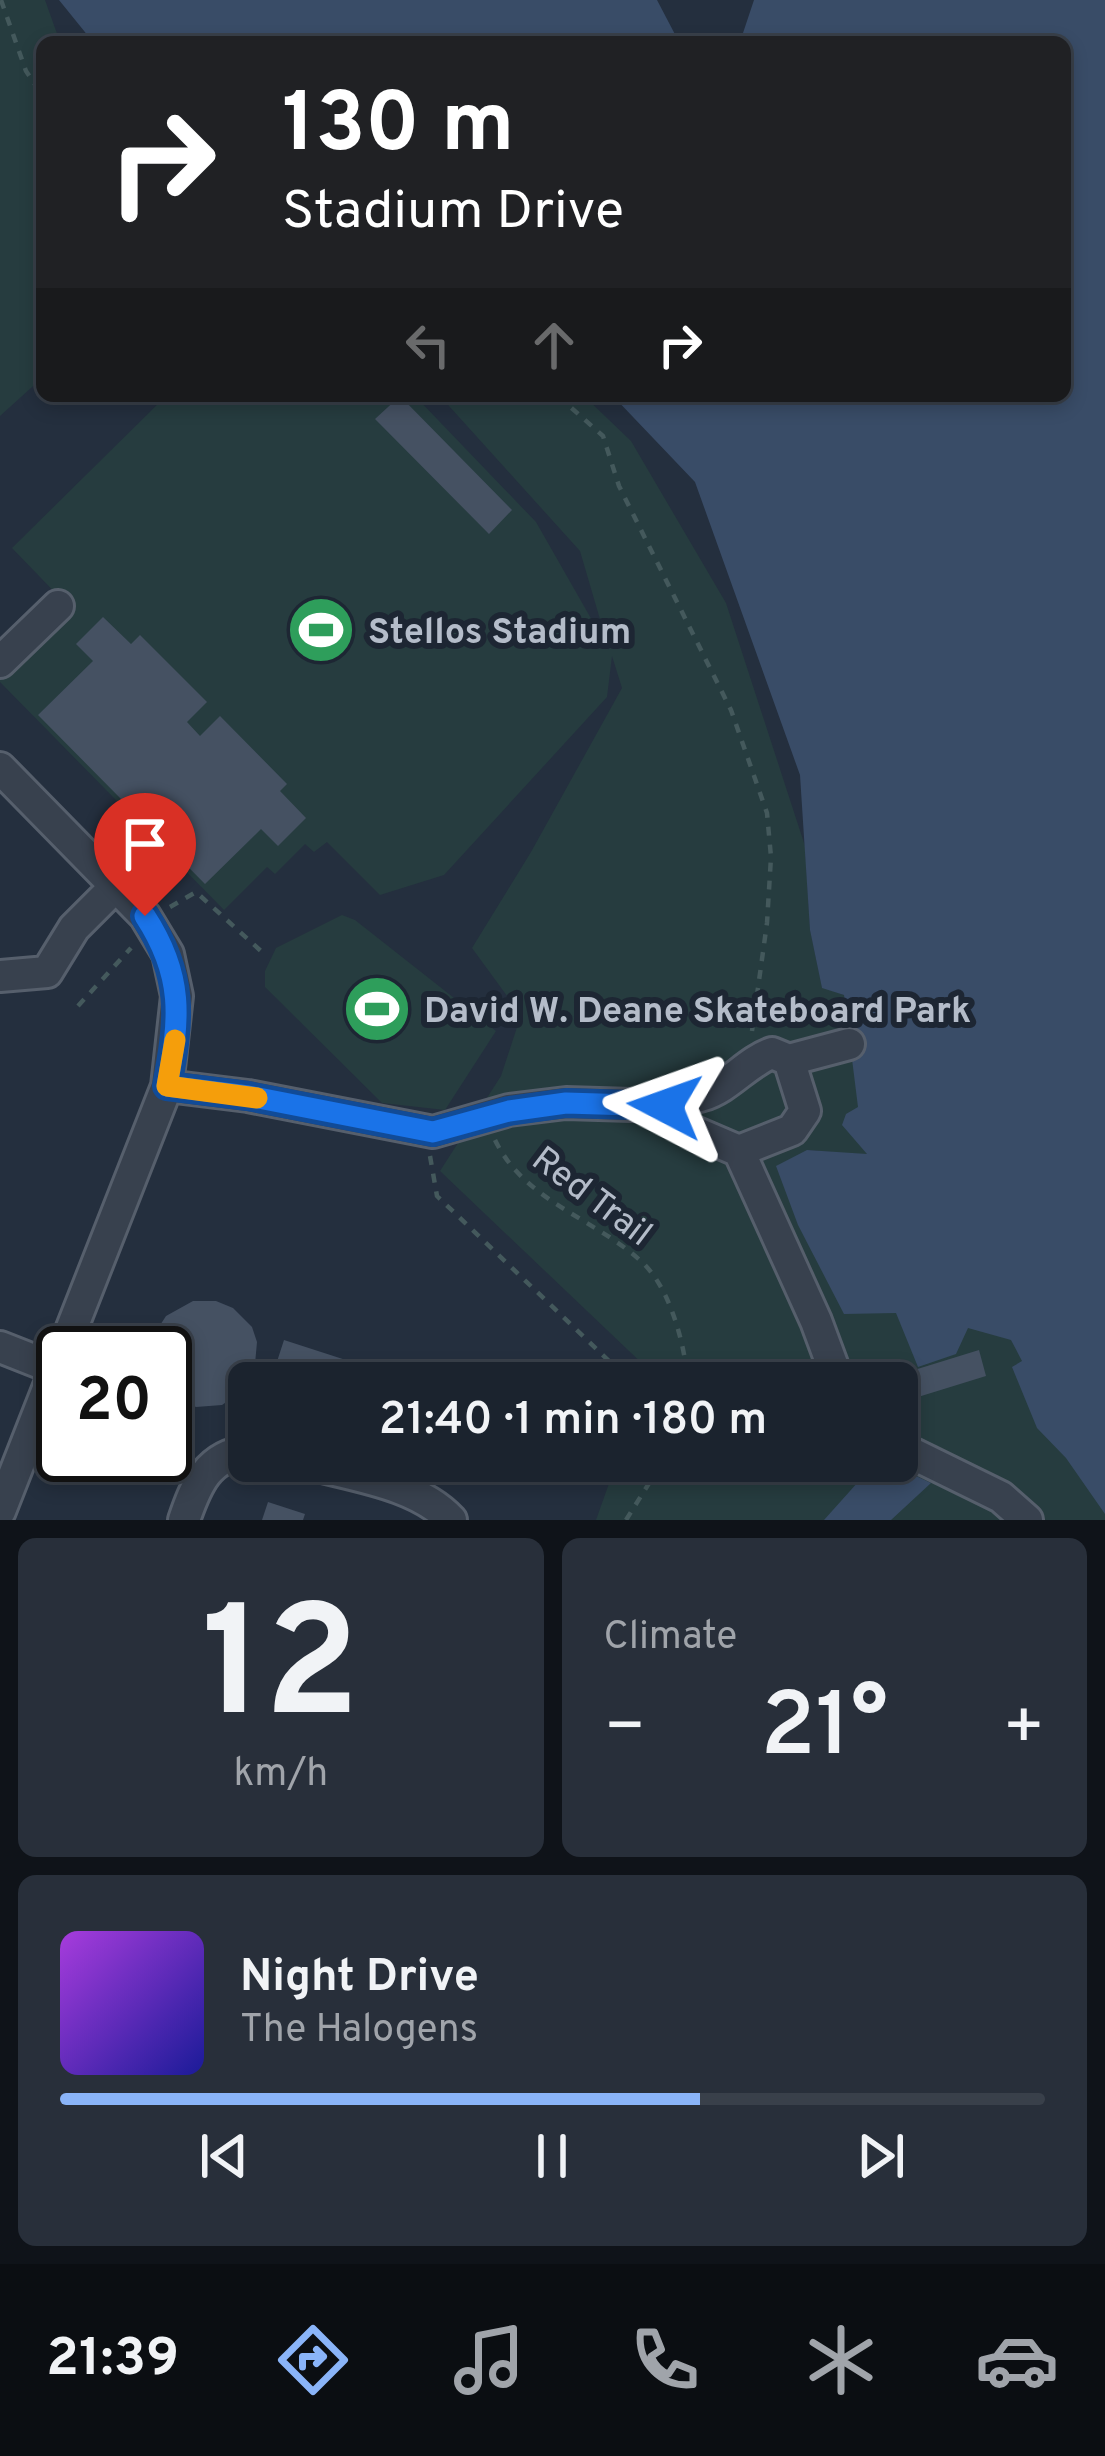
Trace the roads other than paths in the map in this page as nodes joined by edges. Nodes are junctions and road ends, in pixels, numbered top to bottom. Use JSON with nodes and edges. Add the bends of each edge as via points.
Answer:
{"nodes":[{"id":1,"x":58,"y":606,"type":"dead end"},
{"id":2,"x":0,"y":662,"type":"edge"},
{"id":3,"x":0,"y":768,"type":"edge"},
{"id":4,"x":117,"y":884,"type":"junction"},
{"id":5,"x":0,"y":976,"type":"edge"},
{"id":6,"x":849,"y":1044,"type":"dead end"},
{"id":7,"x":789,"y":1060,"type":"junction"},
{"id":8,"x":167,"y":1086,"type":"junction"},
{"id":9,"x":665,"y":1106,"type":"junction"},
{"id":10,"x":739,"y":1151,"type":"junction"},
{"id":11,"x":73,"y":1326,"type":"edge"},
{"id":12,"x":0,"y":1347,"type":"edge"},
{"id":13,"x":36,"y":1361,"type":"edge"},
{"id":14,"x":831,"y":1362,"type":"edge"},
{"id":15,"x":36,"y":1420,"type":"edge"},
{"id":16,"x":918,"y":1456,"type":"edge"},
{"id":17,"x":228,"y":1460,"type":"edge"},
{"id":18,"x":372,"y":1482,"type":"edge"},
{"id":19,"x":0,"y":1511,"type":"edge"},
{"id":20,"x":184,"y":1520,"type":"edge"},
{"id":21,"x":451,"y":1520,"type":"edge"},
{"id":22,"x":1028,"y":1520,"type":"edge"}],
"edges":[{"from":1,"to":2,"type":"street"},
{"from":3,"to":4,"type":"street"},
{"from":4,"to":5,"type":"street","via":[[74,928],[47,972]]},
{"from":4,"to":8,"type":"street","via":[[160,938],[173,971]]},
{"from":6,"to":7,"type":"street"},
{"from":7,"to":9,"type":"street","via":[[772,1053],[751,1060],[706,1095]]},
{"from":7,"to":10,"type":"street","via":[[805,1111],[792,1130]]},
{"from":8,"to":9,"type":"street","via":[[433,1132],[566,1103]]},
{"from":8,"to":11,"type":"street"},
{"from":9,"to":10,"type":"street","via":[[683,1127]]},
{"from":10,"to":14,"type":"street"},
{"from":12,"to":13,"type":"street"},
{"from":15,"to":19,"type":"street"},
{"from":16,"to":22,"type":"street","via":[[1001,1497]]},
{"from":17,"to":20,"type":"street","via":[[208,1468]]},
{"from":18,"to":21,"type":"street","via":[[432,1502]]}]}
